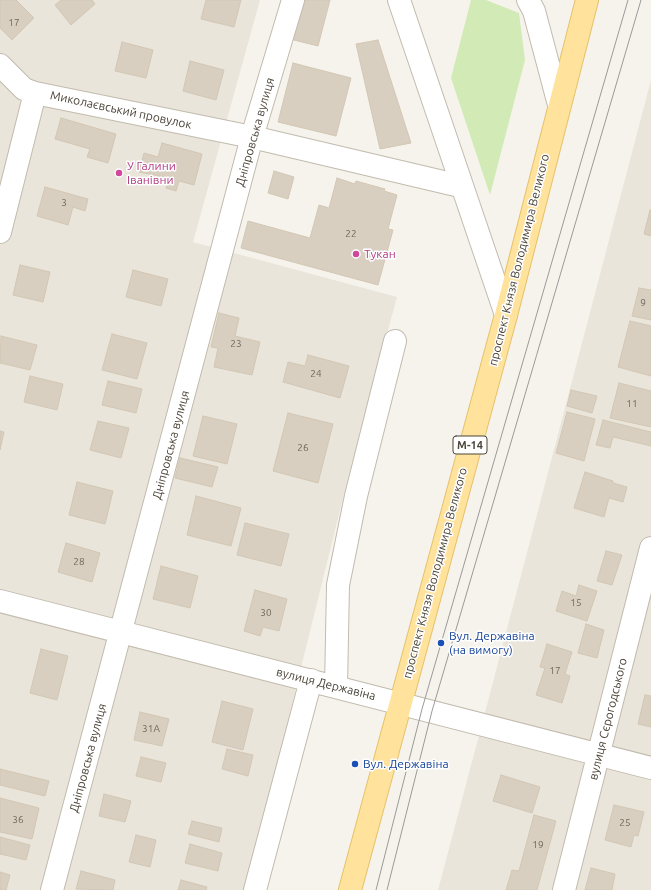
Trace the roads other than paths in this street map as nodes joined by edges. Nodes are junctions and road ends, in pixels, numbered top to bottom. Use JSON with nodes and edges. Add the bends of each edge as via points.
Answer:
{"nodes":[{"id":1,"x":293,"y":0,"type":"edge"},
{"id":2,"x":399,"y":0,"type":"edge"},
{"id":3,"x":528,"y":0,"type":"edge"},
{"id":4,"x":587,"y":0,"type":"edge"},
{"id":5,"x":0,"y":65,"type":"edge"},
{"id":6,"x":36,"y":93,"type":"junction"},
{"id":7,"x":559,"y":105,"type":"junction"},
{"id":8,"x":252,"y":137,"type":"junction"},
{"id":9,"x":460,"y":186,"type":"junction"},
{"id":10,"x":0,"y":232,"type":"edge"},
{"id":11,"x":506,"y":315,"type":"junction"},
{"id":12,"x":395,"y":341,"type":"dead end"},
{"id":13,"x":651,"y":548,"type":"edge"},
{"id":14,"x":0,"y":601,"type":"edge"},
{"id":15,"x":122,"y":631,"type":"junction"},
{"id":16,"x":310,"y":680,"type":"junction"},
{"id":17,"x":336,"y":687,"type":"junction"},
{"id":18,"x":400,"y":702,"type":"junction"},
{"id":19,"x":599,"y":754,"type":"junction"},
{"id":20,"x":651,"y":768,"type":"edge"},
{"id":21,"x":52,"y":890,"type":"edge"},
{"id":22,"x":255,"y":890,"type":"edge"},
{"id":23,"x":350,"y":890,"type":"edge"},
{"id":24,"x":564,"y":890,"type":"edge"}],
"edges":[{"from":1,"to":8,"type":"street","name":"Дніпровська вулиця"},
{"from":2,"to":9,"type":"street"},
{"from":3,"to":7,"type":"street","via":[[534,11]]},
{"from":4,"to":7,"type":"main road","name":"проспект Князя Володимира Великого","number":"М-14"},
{"from":5,"to":6,"type":"street","name":"Миколаєвський провулок","via":[[24,89]]},
{"from":6,"to":8,"type":"street","name":"Миколаєвський провулок"},
{"from":6,"to":10,"type":"street"},
{"from":7,"to":11,"type":"main road","name":"проспект Князя Володимира Великого","number":"М-14"},
{"from":8,"to":9,"type":"street","name":"Миколаєвський провулок"},
{"from":8,"to":15,"type":"street","name":"Дніпровська вулиця"},
{"from":9,"to":11,"type":"street"},
{"from":11,"to":18,"type":"main road","name":"проспект Князя Володимира Великого","number":"М-14"},
{"from":12,"to":17,"type":"street","via":[[356,496],[338,585]]},
{"from":13,"to":19,"type":"street","name":"вулиця Сєрогодського"},
{"from":14,"to":15,"type":"street","name":"вулиця Державіна"},
{"from":15,"to":16,"type":"street","name":"вулиця Державіна"},
{"from":15,"to":21,"type":"street","name":"Дніпровська вулиця"},
{"from":16,"to":17,"type":"street","name":"вулиця Державіна"},
{"from":16,"to":22,"type":"street"},
{"from":17,"to":18,"type":"street","name":"вулиця Державіна"},
{"from":18,"to":19,"type":"street","name":"вулиця Державіна"},
{"from":18,"to":23,"type":"main road","name":"проспект Князя Володимира Великого","number":"М-14"},
{"from":19,"to":20,"type":"street","name":"вулиця Державіна"},
{"from":19,"to":24,"type":"street","name":"вулиця Сєрогодського"}]}
